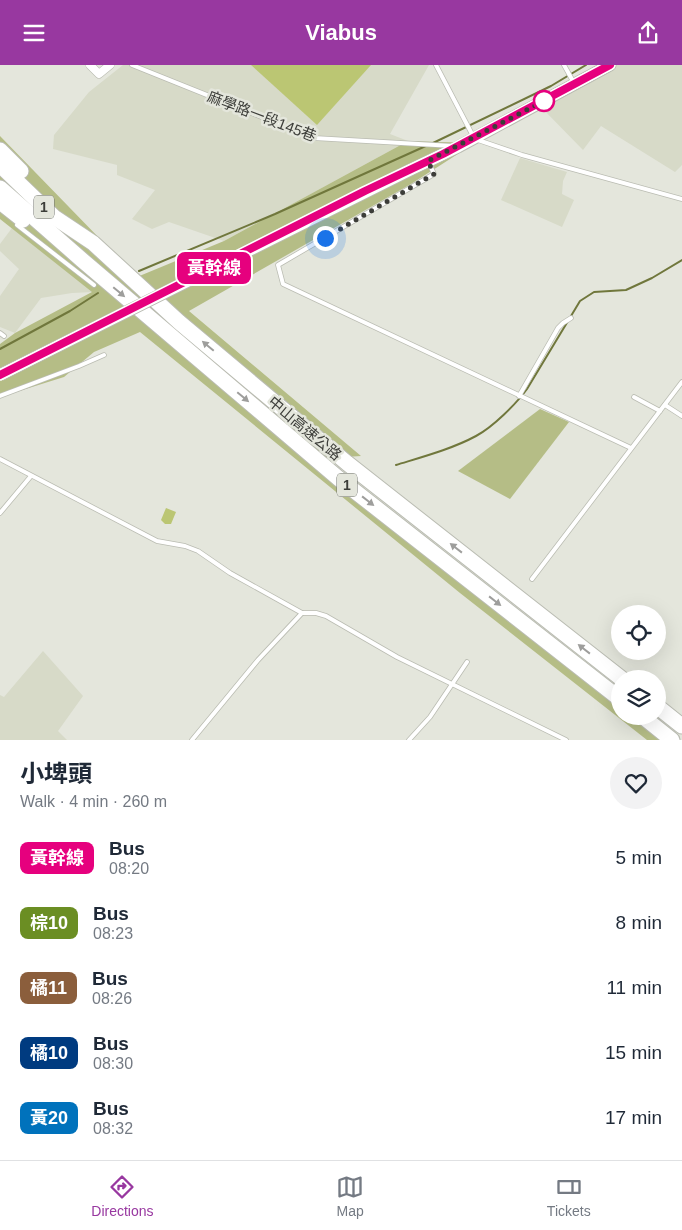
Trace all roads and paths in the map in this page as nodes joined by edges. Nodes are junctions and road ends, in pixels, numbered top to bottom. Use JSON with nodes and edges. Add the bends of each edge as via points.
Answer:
{"nodes":[{"id":1,"x":90,"y":65,"type":"edge"},
{"id":2,"x":110,"y":65,"type":"edge"},
{"id":3,"x":132,"y":65,"type":"edge"},
{"id":4,"x":436,"y":65,"type":"edge"},
{"id":5,"x":564,"y":65,"type":"edge"},
{"id":6,"x":610,"y":65,"type":"edge"},
{"id":7,"x":573,"y":81,"type":"junction"},
{"id":8,"x":474,"y":138,"type":"junction"},
{"id":9,"x":458,"y":147,"type":"junction"},
{"id":10,"x":0,"y":150,"type":"edge"},
{"id":11,"x":428,"y":161,"type":"junction"},
{"id":12,"x":0,"y":165,"type":"edge"},
{"id":13,"x":0,"y":188,"type":"edge"},
{"id":14,"x":682,"y":199,"type":"edge"},
{"id":15,"x":0,"y":202,"type":"edge"},
{"id":16,"x":12,"y":221,"type":"dead end"},
{"id":17,"x":93,"y":243,"type":"junction"},
{"id":18,"x":82,"y":260,"type":"junction"},
{"id":19,"x":94,"y":285,"type":"dead end"},
{"id":20,"x":571,"y":317,"type":"dead end"},
{"id":21,"x":104,"y":355,"type":"dead end"},
{"id":22,"x":0,"y":375,"type":"edge"},
{"id":23,"x":682,"y":383,"type":"edge"},
{"id":24,"x":0,"y":396,"type":"edge"},
{"id":25,"x":519,"y":396,"type":"junction"},
{"id":26,"x":634,"y":397,"type":"dead end"},
{"id":27,"x":664,"y":405,"type":"junction"},
{"id":28,"x":660,"y":411,"type":"junction"},
{"id":29,"x":682,"y":416,"type":"edge"},
{"id":30,"x":631,"y":448,"type":"junction"},
{"id":31,"x":0,"y":459,"type":"edge"},
{"id":32,"x":30,"y":476,"type":"junction"},
{"id":33,"x":0,"y":513,"type":"edge"},
{"id":34,"x":532,"y":579,"type":"dead end"},
{"id":35,"x":302,"y":613,"type":"junction"},
{"id":36,"x":467,"y":662,"type":"dead end"},
{"id":37,"x":611,"y":670,"type":"edge"},
{"id":38,"x":452,"y":685,"type":"junction"},
{"id":39,"x":611,"y":692,"type":"edge"},
{"id":40,"x":666,"y":713,"type":"edge"},
{"id":41,"x":653,"y":725,"type":"edge"},
{"id":42,"x":682,"y":726,"type":"edge"},
{"id":43,"x":192,"y":740,"type":"edge"},
{"id":44,"x":409,"y":740,"type":"edge"},
{"id":45,"x":566,"y":740,"type":"edge"},
{"id":46,"x":672,"y":740,"type":"edge"}],
"edges":[{"from":1,"to":2,"type":"street","via":[[99,74]]},
{"from":3,"to":9,"type":"lane","name":"麻學路一段145巷","via":[[314,138]]},
{"from":4,"to":8,"type":"lane"},
{"from":5,"to":7,"type":"lane"},
{"from":6,"to":7,"type":"main road"},
{"from":7,"to":8,"type":"main road"},
{"from":8,"to":9,"type":"main road"},
{"from":8,"to":14,"type":"lane","via":[[522,155]]},
{"from":9,"to":11,"type":"main road"},
{"from":10,"to":17,"type":"highway"},
{"from":11,"to":22,"type":"main road","bridge":true},
{"from":11,"to":25,"type":"lane","via":[[434,174],[278,265],[284,284]]},
{"from":12,"to":17,"type":"highway","name":"中山高速公路","number":"1","via":[[54,217]]},
{"from":13,"to":18,"type":"highway","name":"中山高速公路","number":"1"},
{"from":15,"to":18,"type":"highway","via":[[52,244]]},
{"from":16,"to":19,"type":"lane"},
{"from":37,"to":17,"type":"highway","name":"中山高速公路","number":"1","one_way":true,"via":[[347,463],[179,321]]},
{"from":18,"to":39,"type":"highway","name":"中山高速公路","number":"1","one_way":true,"via":[[338,478]]},
{"from":20,"to":25,"type":"lane","via":[[558,328]]},
{"from":21,"to":24,"type":"lane"},
{"from":23,"to":27,"type":"lane"},
{"from":25,"to":30,"type":"lane"},
{"from":26,"to":28,"type":"lane"},
{"from":27,"to":28,"type":"lane"},
{"from":27,"to":29,"type":"lane"},
{"from":28,"to":30,"type":"lane"},
{"from":30,"to":34,"type":"lane"},
{"from":31,"to":32,"type":"lane"},
{"from":32,"to":33,"type":"lane"},
{"from":32,"to":35,"type":"lane","via":[[157,541],[198,551],[230,573]]},
{"from":35,"to":38,"type":"lane","via":[[326,616]]},
{"from":35,"to":43,"type":"lane"},
{"from":36,"to":38,"type":"lane"},
{"from":38,"to":44,"type":"lane"},
{"from":38,"to":45,"type":"lane"},
{"from":40,"to":42,"type":"highway"},
{"from":41,"to":46,"type":"highway"}]}
